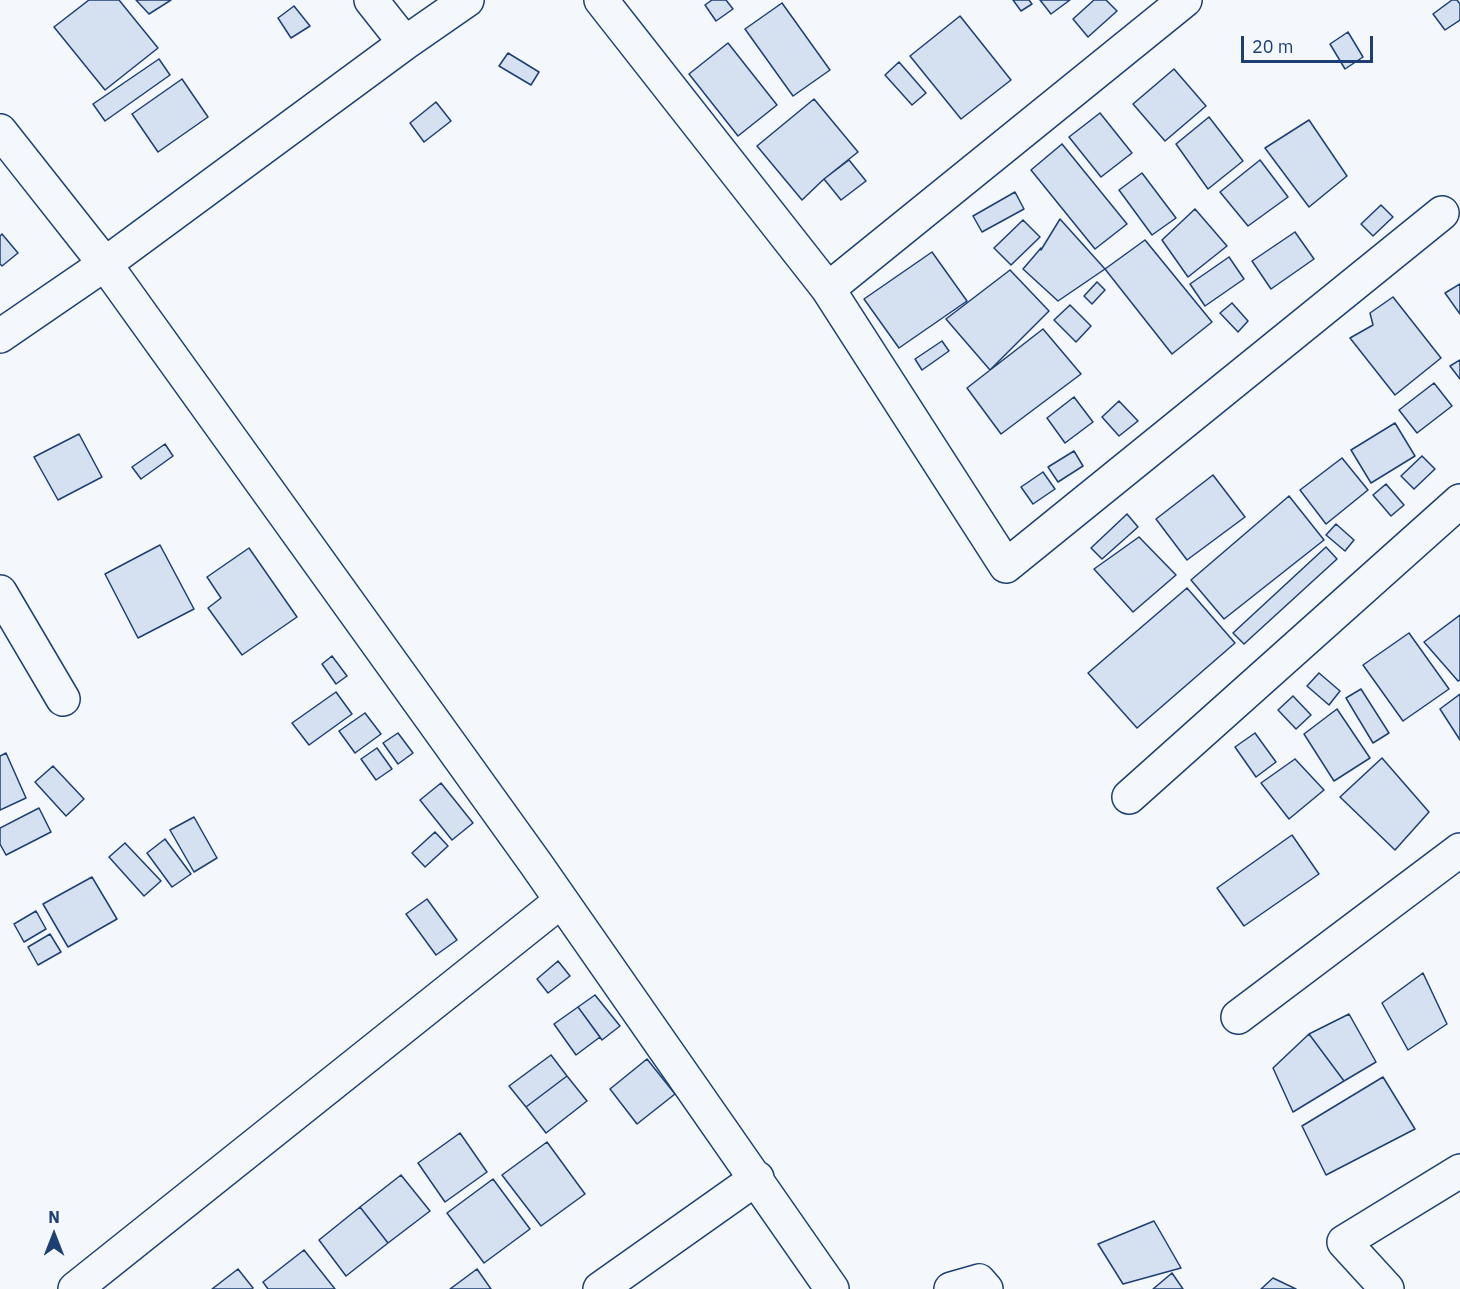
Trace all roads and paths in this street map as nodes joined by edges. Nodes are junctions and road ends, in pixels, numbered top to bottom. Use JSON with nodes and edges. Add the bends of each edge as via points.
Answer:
{"nodes":[{"id":1,"x":371,"y":0,"type":"edge"},
{"id":2,"x":468,"y":0,"type":"edge"},
{"id":3,"x":601,"y":0,"type":"edge"},
{"id":4,"x":1185,"y":0,"type":"edge"},
{"id":5,"x":405,"y":43,"type":"junction"},
{"id":6,"x":0,"y":131,"type":"edge"},
{"id":7,"x":1442,"y":213,"type":"dead end"},
{"id":8,"x":105,"y":264,"type":"junction"},
{"id":9,"x":828,"y":289,"type":"junction"},
{"id":10,"x":0,"y":336,"type":"edge"},
{"id":11,"x":1460,"y":501,"type":"edge"},
{"id":12,"x":0,"y":592,"type":"edge"},
{"id":13,"x":63,"y":699,"type":"dead end"},
{"id":14,"x":1130,"y":797,"type":"dead end"},
{"id":15,"x":1460,"y":850,"type":"edge"},
{"id":16,"x":561,"y":901,"type":"junction"},
{"id":17,"x":1238,"y":1017,"type":"dead end"},
{"id":18,"x":1460,"y":1171,"type":"edge"},
{"id":19,"x":757,"y":1178,"type":"junction"},
{"id":20,"x":75,"y":1289,"type":"edge"},
{"id":21,"x":600,"y":1289,"type":"edge"},
{"id":22,"x":832,"y":1289,"type":"edge"},
{"id":23,"x":951,"y":1289,"type":"edge"},
{"id":24,"x":986,"y":1289,"type":"edge"},
{"id":25,"x":1387,"y":1289,"type":"edge"}],
"edges":[{"from":1,"to":5,"type":"street"},
{"from":2,"to":5,"type":"street"},
{"from":3,"to":9,"type":"street"},
{"from":4,"to":9,"type":"street"},
{"from":5,"to":8,"type":"street"},
{"from":6,"to":8,"type":"street"},
{"from":7,"to":9,"type":"street","via":[[1006,566]]},
{"from":8,"to":10,"type":"street"},
{"from":8,"to":16,"type":"street"},
{"from":11,"to":14,"type":"street"},
{"from":12,"to":13,"type":"street"},
{"from":15,"to":17,"type":"street"},
{"from":16,"to":19,"type":"street"},
{"from":16,"to":20,"type":"street"},
{"from":18,"to":25,"type":"street","via":[[1344,1242]]},
{"from":19,"to":21,"type":"street"},
{"from":19,"to":22,"type":"street"},
{"from":23,"to":24,"type":"street","via":[[979,1281]]}]}
